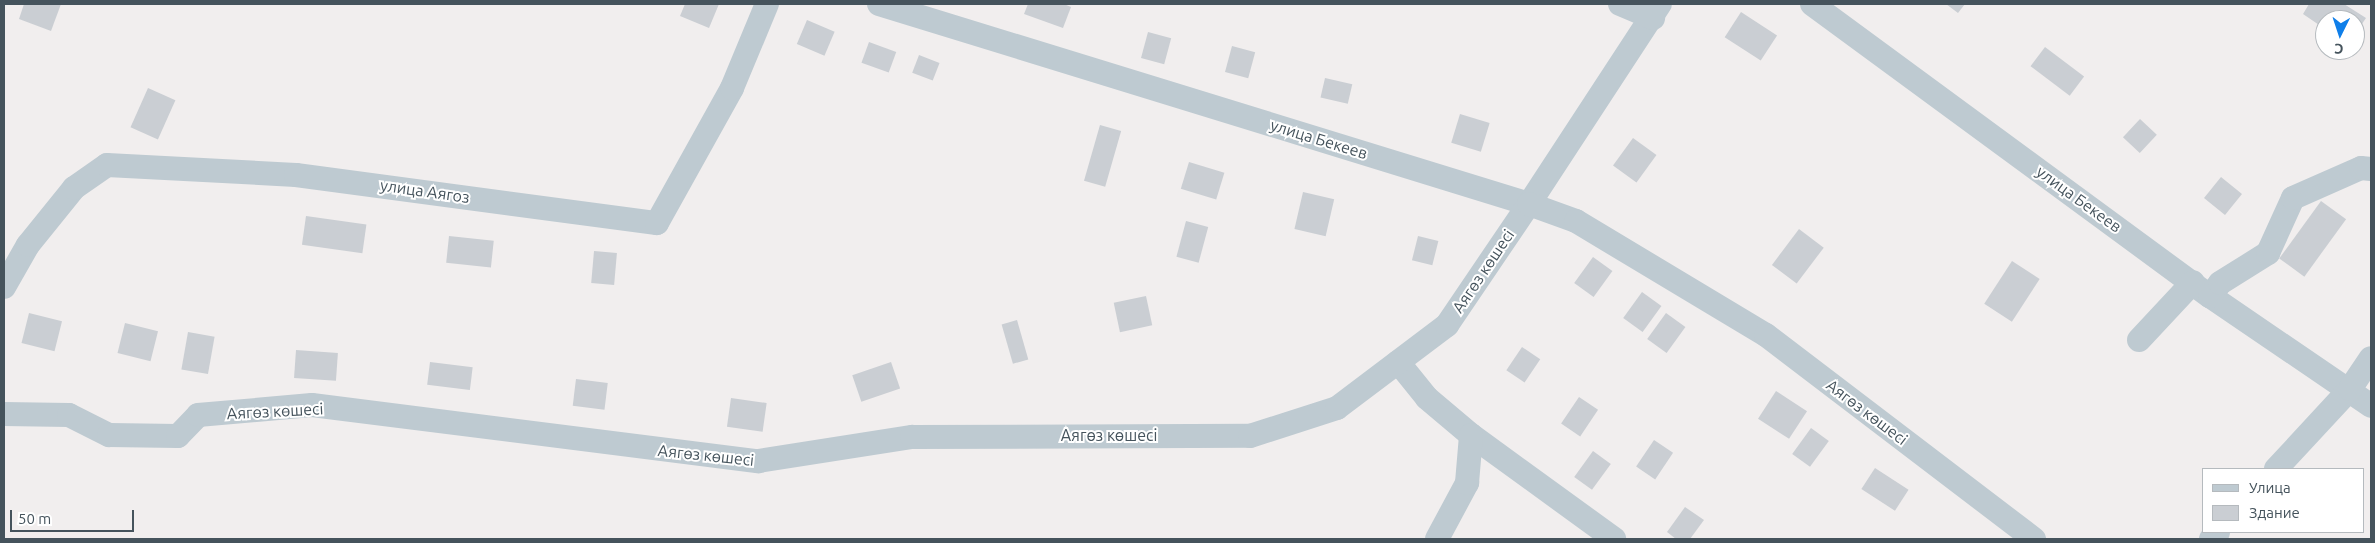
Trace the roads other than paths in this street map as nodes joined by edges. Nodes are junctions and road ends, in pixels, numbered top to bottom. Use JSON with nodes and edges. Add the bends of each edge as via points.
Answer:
{"nodes":[{"id":1,"x":767,"y":4,"type":"edge"},
{"id":2,"x":879,"y":4,"type":"edge"},
{"id":3,"x":1620,"y":4,"type":"edge"},
{"id":4,"x":1812,"y":4,"type":"edge"},
{"id":5,"x":1656,"y":11,"type":"edge"},
{"id":6,"x":2371,"y":169,"type":"edge"},
{"id":7,"x":1529,"y":204,"type":"junction"},
{"id":8,"x":4,"y":287,"type":"edge"},
{"id":9,"x":2201,"y":289,"type":"junction"},
{"id":10,"x":2138,"y":340,"type":"dead end"},
{"id":11,"x":2371,"y":358,"type":"edge"},
{"id":12,"x":1398,"y":362,"type":"junction"},
{"id":13,"x":2350,"y":390,"type":"junction"},
{"id":14,"x":2371,"y":406,"type":"edge"},
{"id":15,"x":4,"y":414,"type":"edge"},
{"id":16,"x":1471,"y":435,"type":"junction"},
{"id":17,"x":2277,"y":468,"type":"edge"},
{"id":18,"x":1437,"y":539,"type":"edge"},
{"id":19,"x":1614,"y":539,"type":"edge"},
{"id":20,"x":2034,"y":539,"type":"edge"}],
"edges":[{"from":1,"to":8,"type":"street","name":"улица Аягоз","via":[[732,88],[657,224],[296,175],[107,165],[74,188],[28,245]]},
{"from":2,"to":7,"type":"street","name":"улица Бекеев"},
{"from":3,"to":5,"type":"street"},
{"from":4,"to":9,"type":"street","name":"улица Бекеев"},
{"from":5,"to":7,"type":"street"},
{"from":6,"to":9,"type":"street","via":[[2361,168],[2293,198],[2268,253],[2220,284]]},
{"from":7,"to":12,"type":"street","name":"Аягөз көшесі","via":[[1447,325]]},
{"from":7,"to":20,"type":"street","name":"Аягөз көшесі","via":[[1576,221],[1766,335]]},
{"from":9,"to":10,"type":"street"},
{"from":9,"to":13,"type":"street","name":"улица Бекеев"},
{"from":11,"to":13,"type":"street"},
{"from":12,"to":15,"type":"street","name":"Аягөз көшесі","via":[[1337,408],[1250,436],[912,437],[758,461],[312,405],[198,415],[178,436],[109,435],[70,415]]},
{"from":12,"to":16,"type":"street","via":[[1427,398]]},
{"from":13,"to":14,"type":"street","name":"улица Бекеев"},
{"from":13,"to":17,"type":"street"},
{"from":16,"to":18,"type":"street","via":[[1467,482]]},
{"from":16,"to":19,"type":"street"}]}
